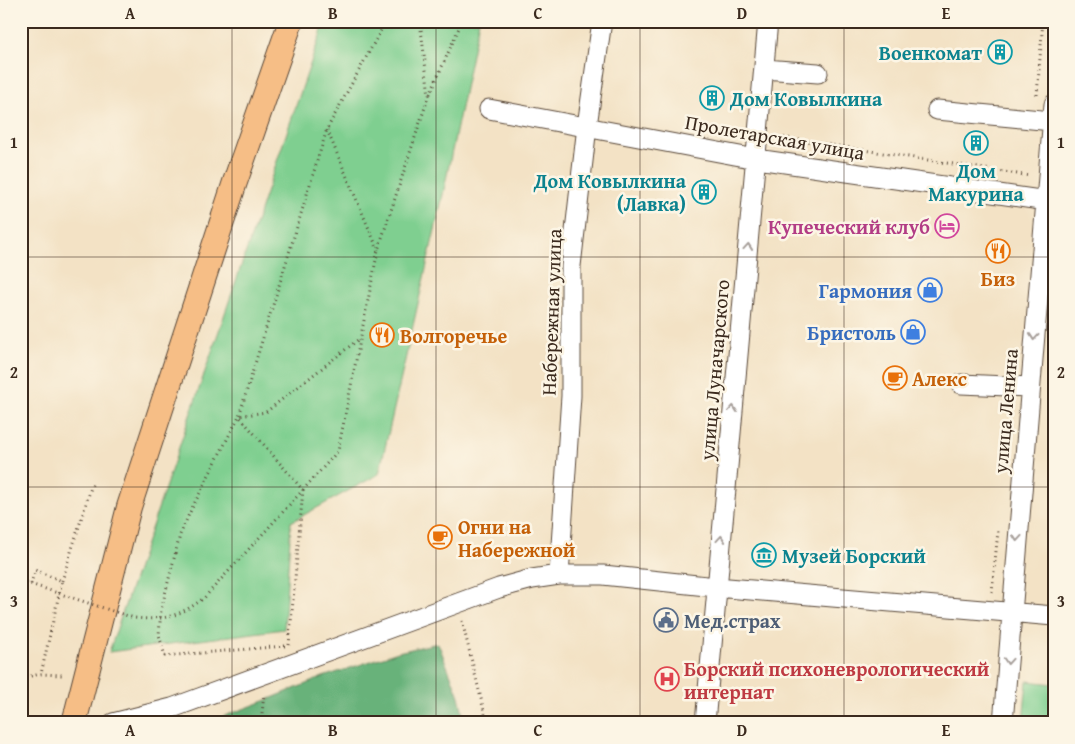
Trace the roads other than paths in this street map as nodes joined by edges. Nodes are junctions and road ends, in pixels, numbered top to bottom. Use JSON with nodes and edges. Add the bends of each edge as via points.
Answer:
{"nodes":[{"id":1,"x":291,"y":21,"type":"edge"},
{"id":2,"x":602,"y":21,"type":"edge"},
{"id":3,"x":768,"y":21,"type":"edge"},
{"id":4,"x":764,"y":69,"type":"junction"},
{"id":5,"x":818,"y":73,"type":"dead end"},
{"id":6,"x":489,"y":109,"type":"dead end"},
{"id":7,"x":937,"y":110,"type":"dead end"},
{"id":8,"x":1053,"y":112,"type":"edge"},
{"id":9,"x":587,"y":126,"type":"junction"},
{"id":10,"x":756,"y":159,"type":"junction"},
{"id":11,"x":1049,"y":202,"type":"edge"},
{"id":12,"x":1045,"y":302,"type":"edge"},
{"id":13,"x":962,"y":384,"type":"dead end"},
{"id":14,"x":1030,"y":387,"type":"junction"},
{"id":15,"x":559,"y":575,"type":"junction"},
{"id":16,"x":716,"y":587,"type":"junction"},
{"id":17,"x":1011,"y":613,"type":"junction"},
{"id":18,"x":1054,"y":616,"type":"edge"},
{"id":19,"x":74,"y":723,"type":"edge"},
{"id":20,"x":113,"y":723,"type":"edge"},
{"id":21,"x":704,"y":723,"type":"edge"},
{"id":22,"x":1003,"y":723,"type":"edge"}],
"edges":[{"from":1,"to":19,"type":"main road","via":[[129,507]]},
{"from":2,"to":9,"type":"street","name":"Набережная улица"},
{"from":3,"to":4,"type":"street","name":"улица Луначарского"},
{"from":4,"to":5,"type":"street"},
{"from":4,"to":10,"type":"street","name":"улица Луначарского"},
{"from":6,"to":9,"type":"street","name":"Пролетарская улица"},
{"from":7,"to":8,"type":"street"},
{"from":8,"to":11,"type":"street","name":"улица Ленина"},
{"from":9,"to":10,"type":"street","name":"Пролетарская улица"},
{"from":9,"to":15,"type":"street","name":"Набережная улица","via":[[571,266],[571,396]]},
{"from":10,"to":11,"type":"street","name":"Пролетарская улица"},
{"from":16,"to":10,"type":"street","name":"улица Луначарского","one_way":true},
{"from":11,"to":12,"type":"street","name":"улица Ленина"},
{"from":12,"to":14,"type":"street","name":"улица Ленина","one_way":true},
{"from":13,"to":14,"type":"street"},
{"from":14,"to":17,"type":"street","name":"улица Ленина","one_way":true},
{"from":15,"to":16,"type":"street","via":[[603,575]]},
{"from":15,"to":20,"type":"street","via":[[516,584],[172,708]]},
{"from":16,"to":17,"type":"street"},
{"from":16,"to":21,"type":"street","name":"улица Луначарского"},
{"from":17,"to":18,"type":"street"},
{"from":17,"to":22,"type":"street","name":"улица Ленина","one_way":true}]}
